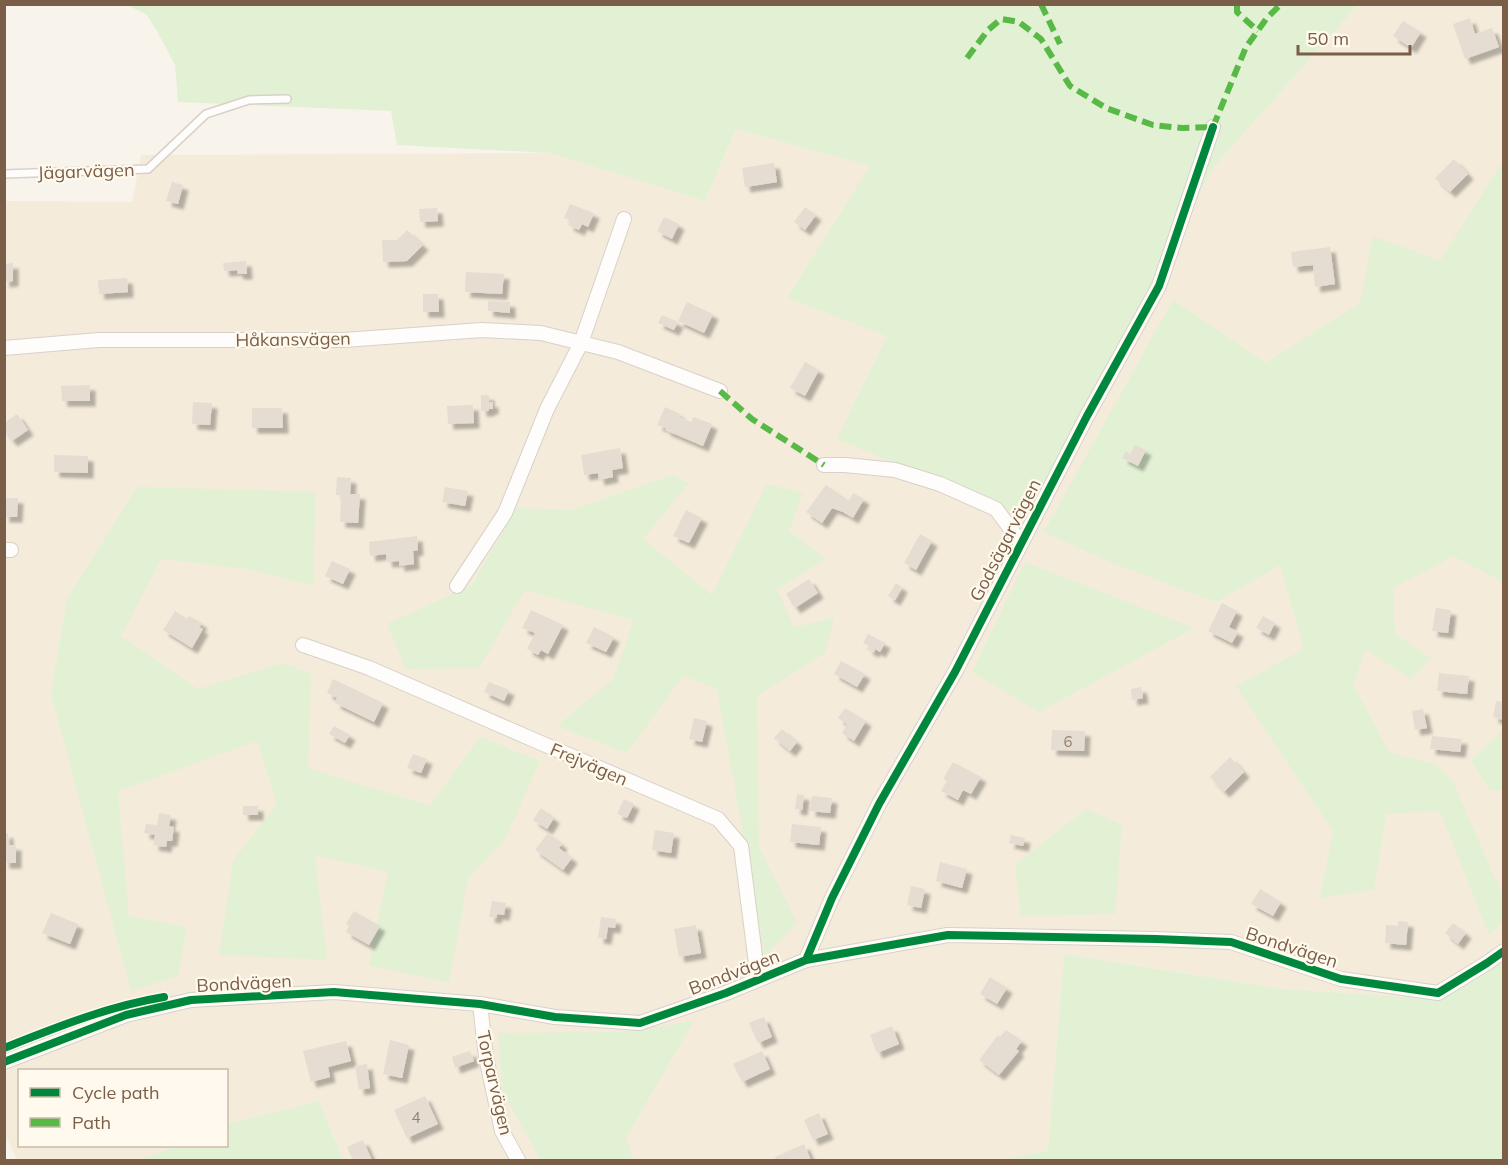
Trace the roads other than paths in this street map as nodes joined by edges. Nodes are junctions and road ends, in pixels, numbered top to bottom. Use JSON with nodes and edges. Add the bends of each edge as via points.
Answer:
{"nodes":[{"id":1,"x":287,"y":99,"type":"dead end"},
{"id":2,"x":1213,"y":127,"type":"dead end"},
{"id":3,"x":4,"y":174,"type":"edge"},
{"id":4,"x":624,"y":219,"type":"dead end"},
{"id":5,"x":580,"y":343,"type":"junction"},
{"id":6,"x":4,"y":348,"type":"edge"},
{"id":7,"x":720,"y":391,"type":"dead end"},
{"id":8,"x":824,"y":465,"type":"dead end"},
{"id":9,"x":1021,"y":543,"type":"junction"},
{"id":10,"x":457,"y":586,"type":"dead end"},
{"id":11,"x":303,"y":645,"type":"dead end"},
{"id":12,"x":1503,"y":951,"type":"edge"},
{"id":13,"x":806,"y":960,"type":"junction"},
{"id":14,"x":758,"y":979,"type":"junction"},
{"id":15,"x":480,"y":1004,"type":"junction"},
{"id":16,"x":4,"y":1062,"type":"edge"},
{"id":17,"x":518,"y":1161,"type":"edge"}],
"edges":[{"from":1,"to":3,"type":"lane","name":"Jägarvägen","via":[[249,100],[206,114],[148,169]]},
{"from":2,"to":9,"type":"street","name":"Godsägarvägen","via":[[1159,286]]},
{"from":4,"to":5,"type":"street"},
{"from":5,"to":6,"type":"street","name":"Håkansvägen","via":[[541,333],[482,330],[344,340],[99,340]]},
{"from":5,"to":7,"type":"street","name":"Håkansvägen","via":[[618,352]]},
{"from":5,"to":10,"type":"street","via":[[547,409],[505,513]]},
{"from":8,"to":9,"type":"street","via":[[896,470],[940,484],[996,509]]},
{"from":9,"to":13,"type":"street","name":"Godsägarvägen","via":[[955,672],[879,804]]},
{"from":11,"to":14,"type":"street","name":"Frejvägen","via":[[369,668],[718,819],[741,846]]},
{"from":12,"to":13,"type":"street","name":"Bondvägen","via":[[1438,993],[1341,978],[1232,942],[948,935]]},
{"from":13,"to":14,"type":"street","name":"Bondvägen"},
{"from":14,"to":15,"type":"street","name":"Bondvägen","via":[[640,1023],[555,1017]]},
{"from":15,"to":16,"type":"street","name":"Bondvägen","via":[[334,992],[191,1000],[126,1015]]},
{"from":15,"to":17,"type":"street","name":"Torparvägen","via":[[486,1057],[502,1131]]}]}
